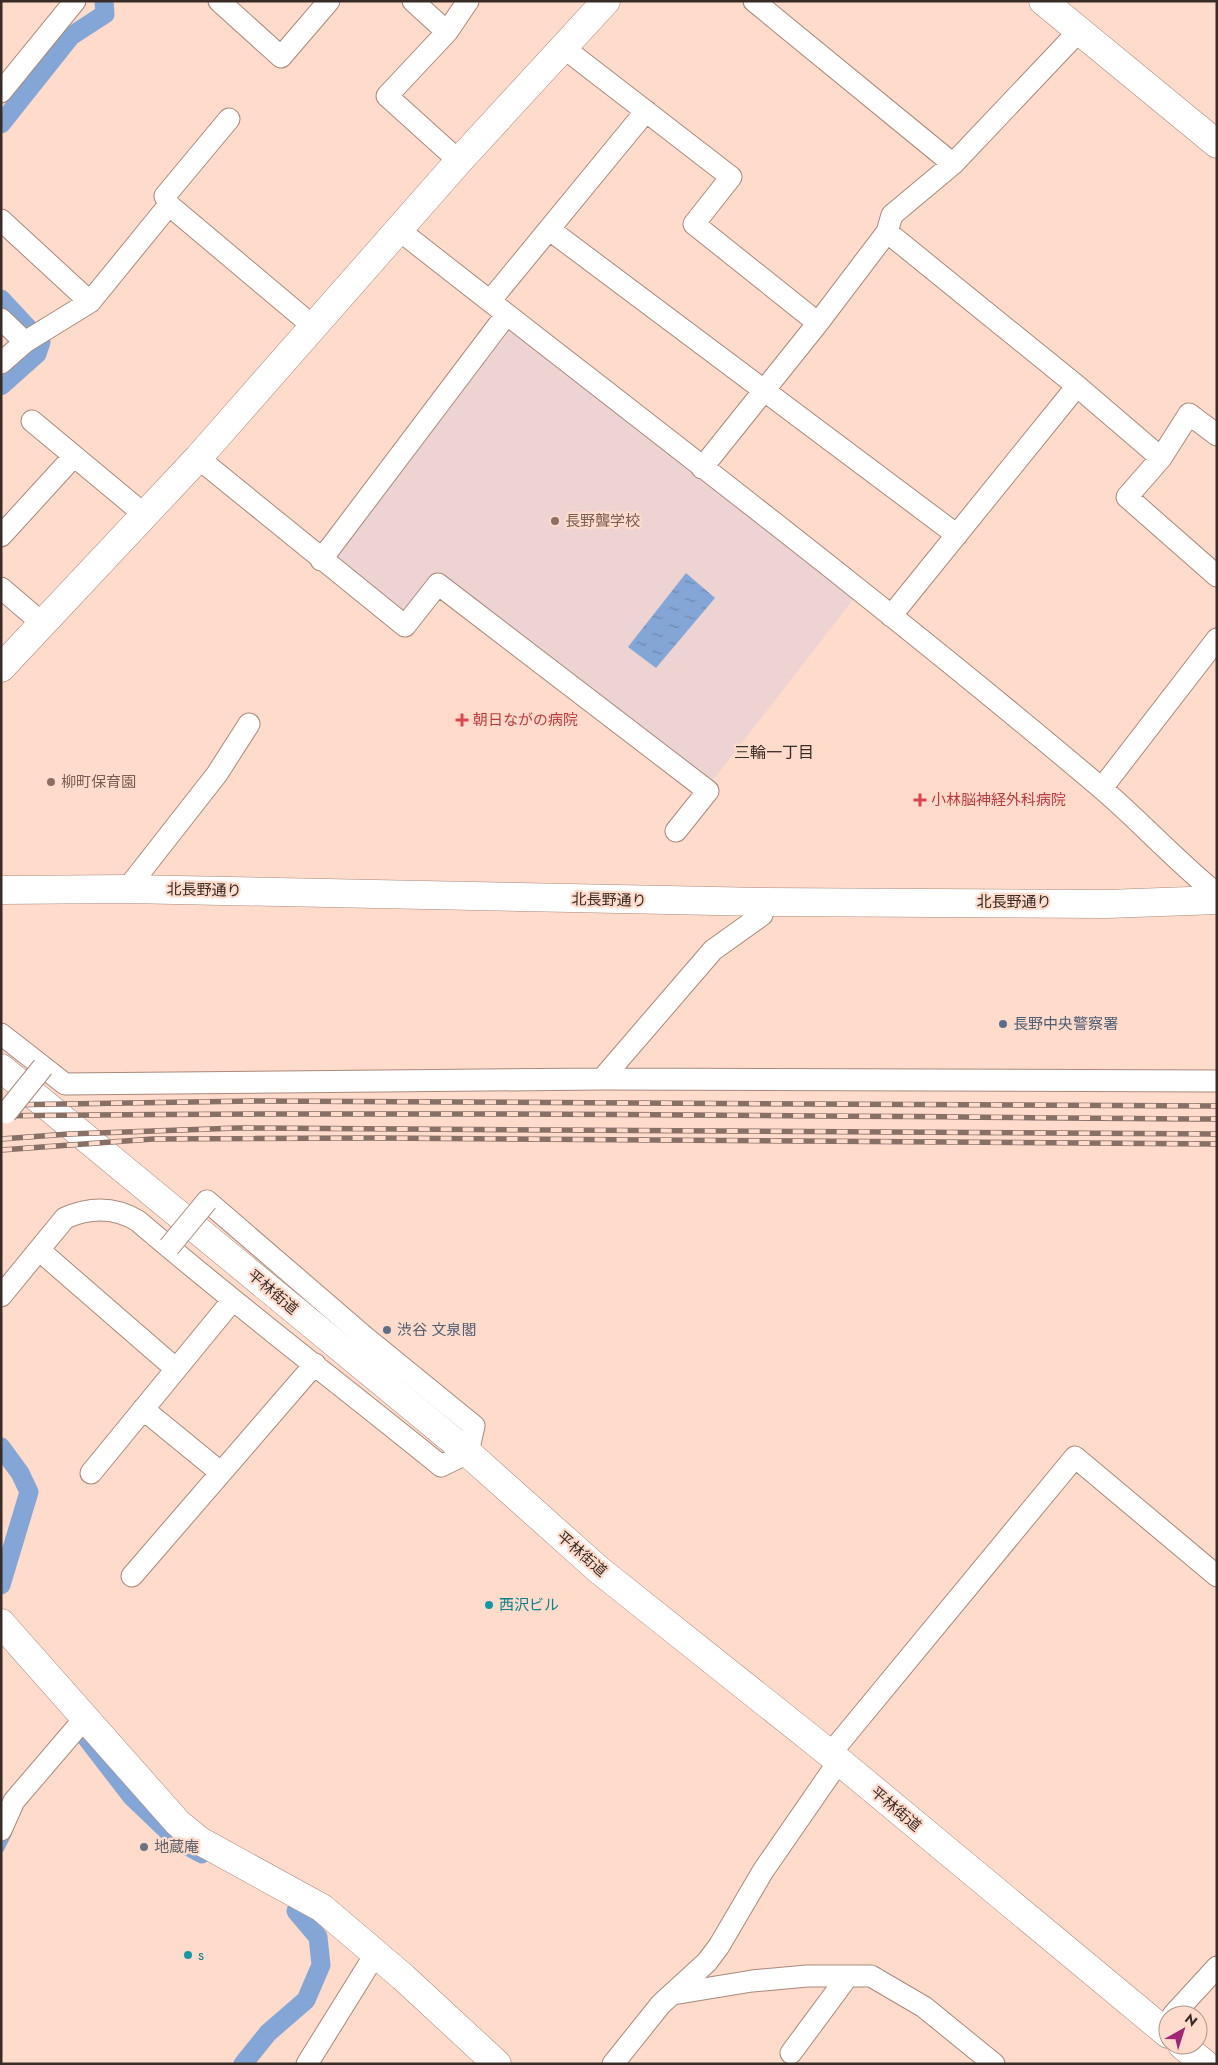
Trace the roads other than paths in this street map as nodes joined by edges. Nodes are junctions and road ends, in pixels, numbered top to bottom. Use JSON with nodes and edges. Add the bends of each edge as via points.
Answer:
{"nodes":[{"id":1,"x":75,"y":1,"type":"edge"},
{"id":2,"x":219,"y":1,"type":"edge"},
{"id":3,"x":329,"y":1,"type":"edge"},
{"id":4,"x":413,"y":1,"type":"edge"},
{"id":5,"x":468,"y":1,"type":"edge"},
{"id":6,"x":606,"y":1,"type":"edge"},
{"id":7,"x":754,"y":1,"type":"edge"},
{"id":8,"x":1043,"y":1,"type":"edge"},
{"id":9,"x":1080,"y":31,"type":"junction"},
{"id":10,"x":447,"y":32,"type":"junction"},
{"id":11,"x":564,"y":48,"type":"junction"},
{"id":12,"x":1,"y":92,"type":"edge"},
{"id":13,"x":646,"y":111,"type":"junction"},
{"id":14,"x":228,"y":119,"type":"dead end"},
{"id":15,"x":1217,"y":144,"type":"edge"},
{"id":16,"x":459,"y":161,"type":"junction"},
{"id":17,"x":954,"y":164,"type":"junction"},
{"id":18,"x":169,"y":205,"type":"junction"},
{"id":19,"x":1,"y":220,"type":"edge"},
{"id":20,"x":398,"y":230,"type":"junction"},
{"id":21,"x":550,"y":230,"type":"junction"},
{"id":22,"x":888,"y":232,"type":"junction"},
{"id":23,"x":90,"y":302,"type":"junction"},
{"id":24,"x":498,"y":308,"type":"junction"},
{"id":25,"x":1,"y":319,"type":"edge"},
{"id":26,"x":818,"y":323,"type":"junction"},
{"id":27,"x":314,"y":327,"type":"junction"},
{"id":28,"x":32,"y":337,"type":"junction"},
{"id":29,"x":1,"y":363,"type":"edge"},
{"id":30,"x":1078,"y":386,"type":"junction"},
{"id":31,"x":764,"y":392,"type":"junction"},
{"id":32,"x":32,"y":421,"type":"dead end"},
{"id":33,"x":1217,"y":434,"type":"edge"},
{"id":34,"x":74,"y":456,"type":"junction"},
{"id":35,"x":198,"y":458,"type":"junction"},
{"id":36,"x":1160,"y":458,"type":"junction"},
{"id":37,"x":702,"y":468,"type":"junction"},
{"id":38,"x":145,"y":515,"type":"junction"},
{"id":39,"x":957,"y":535,"type":"junction"},
{"id":40,"x":1,"y":536,"type":"edge"},
{"id":41,"x":321,"y":560,"type":"junction"},
{"id":42,"x":1217,"y":576,"type":"edge"},
{"id":43,"x":1,"y":588,"type":"edge"},
{"id":44,"x":891,"y":616,"type":"junction"},
{"id":45,"x":42,"y":624,"type":"junction"},
{"id":46,"x":1213,"y":652,"type":"edge"},
{"id":47,"x":1,"y":668,"type":"edge"},
{"id":48,"x":249,"y":724,"type":"dead end"},
{"id":49,"x":1102,"y":788,"type":"junction"},
{"id":50,"x":676,"y":831,"type":"dead end"},
{"id":51,"x":127,"y":889,"type":"junction"},
{"id":52,"x":2,"y":891,"type":"edge"},
{"id":53,"x":1217,"y":894,"type":"edge"},
{"id":54,"x":1217,"y":900,"type":"edge"},
{"id":55,"x":766,"y":902,"type":"junction"},
{"id":56,"x":1,"y":1034,"type":"edge"},
{"id":57,"x":43,"y":1067,"type":"junction"},
{"id":58,"x":1,"y":1068,"type":"edge"},
{"id":59,"x":602,"y":1079,"type":"junction"},
{"id":60,"x":1217,"y":1081,"type":"edge"},
{"id":61,"x":3,"y":1112,"type":"edge"},
{"id":62,"x":169,"y":1247,"type":"junction"},
{"id":63,"x":39,"y":1250,"type":"junction"},
{"id":64,"x":1,"y":1296,"type":"edge"},
{"id":65,"x":232,"y":1301,"type":"junction"},
{"id":66,"x":315,"y":1364,"type":"junction"},
{"id":67,"x":176,"y":1369,"type":"junction"},
{"id":68,"x":144,"y":1409,"type":"junction"},
{"id":69,"x":468,"y":1453,"type":"junction"},
{"id":70,"x":220,"y":1472,"type":"junction"},
{"id":71,"x":91,"y":1473,"type":"dead end"},
{"id":72,"x":132,"y":1576,"type":"dead end"},
{"id":73,"x":1217,"y":1576,"type":"edge"},
{"id":74,"x":1,"y":1623,"type":"edge"},
{"id":75,"x":85,"y":1718,"type":"junction"},
{"id":76,"x":834,"y":1758,"type":"junction"},
{"id":77,"x":1,"y":1830,"type":"edge"},
{"id":78,"x":376,"y":1953,"type":"junction"},
{"id":79,"x":1217,"y":1967,"type":"edge"},
{"id":80,"x":848,"y":1976,"type":"junction"},
{"id":81,"x":674,"y":1994,"type":"junction"},
{"id":82,"x":1184,"y":2005,"type":"edge"},
{"id":83,"x":1158,"y":2017,"type":"edge"},
{"id":84,"x":791,"y":2053,"type":"dead end"},
{"id":85,"x":1194,"y":2055,"type":"edge"},
{"id":86,"x":307,"y":2064,"type":"edge"},
{"id":87,"x":497,"y":2064,"type":"edge"},
{"id":88,"x":613,"y":2064,"type":"edge"},
{"id":89,"x":994,"y":2064,"type":"edge"},
{"id":90,"x":1205,"y":2064,"type":"edge"}],
"edges":[{"from":1,"to":12,"type":"street"},
{"from":2,"to":3,"type":"street","via":[[281,58]]},
{"from":4,"to":10,"type":"street"},
{"from":5,"to":10,"type":"street"},
{"from":6,"to":11,"type":"main road"},
{"from":7,"to":17,"type":"street"},
{"from":8,"to":9,"type":"main road"},
{"from":9,"to":15,"type":"main road"},
{"from":9,"to":17,"type":"street"},
{"from":10,"to":16,"type":"street","via":[[386,96]]},
{"from":11,"to":13,"type":"street"},
{"from":11,"to":16,"type":"main road"},
{"from":13,"to":21,"type":"street"},
{"from":13,"to":26,"type":"street","via":[[731,176],[694,224]]},
{"from":14,"to":18,"type":"street","via":[[165,196]]},
{"from":16,"to":20,"type":"main road"},
{"from":17,"to":22,"type":"street","via":[[892,216]]},
{"from":18,"to":23,"type":"street"},
{"from":18,"to":27,"type":"street"},
{"from":19,"to":23,"type":"street"},
{"from":20,"to":24,"type":"street"},
{"from":20,"to":27,"type":"main road"},
{"from":21,"to":24,"type":"street"},
{"from":21,"to":31,"type":"street"},
{"from":22,"to":26,"type":"street"},
{"from":22,"to":30,"type":"street"},
{"from":23,"to":28,"type":"street"},
{"from":24,"to":37,"type":"street"},
{"from":24,"to":41,"type":"street"},
{"from":25,"to":28,"type":"street"},
{"from":26,"to":31,"type":"street"},
{"from":27,"to":35,"type":"main road"},
{"from":28,"to":29,"type":"street"},
{"from":30,"to":36,"type":"street"},
{"from":30,"to":39,"type":"street"},
{"from":31,"to":37,"type":"street"},
{"from":31,"to":39,"type":"street"},
{"from":32,"to":34,"type":"street"},
{"from":33,"to":36,"type":"street","via":[[1189,414]]},
{"from":34,"to":38,"type":"street"},
{"from":34,"to":40,"type":"street"},
{"from":35,"to":38,"type":"main road"},
{"from":35,"to":41,"type":"street"},
{"from":36,"to":42,"type":"street","via":[[1127,497]]},
{"from":37,"to":44,"type":"street"},
{"from":38,"to":45,"type":"main road"},
{"from":39,"to":44,"type":"street"},
{"from":41,"to":50,"type":"street","via":[[405,626],[438,584],[708,791]]},
{"from":43,"to":45,"type":"street"},
{"from":44,"to":49,"type":"street"},
{"from":45,"to":47,"type":"main road"},
{"from":46,"to":49,"type":"street"},
{"from":48,"to":51,"type":"street","via":[[216,774]]},
{"from":49,"to":53,"type":"street"},
{"from":51,"to":52,"type":"main road","name":"北長野通り"},
{"from":51,"to":55,"type":"main road","name":"北長野通り"},
{"from":54,"to":55,"type":"main road","name":"北長野通り","via":[[1107,904]]},
{"from":55,"to":59,"type":"street","via":[[762,914],[713,950]]},
{"from":56,"to":57,"type":"street"},
{"from":57,"to":59,"type":"street","via":[[65,1084]]},
{"from":57,"to":61,"type":"street","bridge":true},
{"from":58,"to":69,"type":"main road","name":"平林街道"},
{"from":59,"to":60,"type":"street"},
{"from":62,"to":63,"type":"street","via":[[123,1212],[102,1210],[79,1212],[65,1218]]},
{"from":62,"to":65,"type":"street"},
{"from":62,"to":69,"type":"street","bridge":true,"via":[[206,1201],[474,1426]]},
{"from":63,"to":64,"type":"street"},
{"from":63,"to":67,"type":"street"},
{"from":65,"to":66,"type":"street"},
{"from":65,"to":67,"type":"street"},
{"from":66,"to":69,"type":"street","via":[[441,1466]]},
{"from":66,"to":70,"type":"street"},
{"from":67,"to":68,"type":"street"},
{"from":68,"to":70,"type":"street"},
{"from":68,"to":71,"type":"street"},
{"from":69,"to":76,"type":"main road","name":"平林街道","via":[[599,1570]]},
{"from":70,"to":72,"type":"street"},
{"from":73,"to":76,"type":"street","via":[[1075,1457]]},
{"from":74,"to":75,"type":"main road"},
{"from":75,"to":77,"type":"street","via":[[14,1801]]},
{"from":75,"to":78,"type":"main road","via":[[178,1823],[200,1841],[322,1908]]},
{"from":76,"to":81,"type":"street","via":[[724,1939],[707,1962]]},
{"from":76,"to":83,"type":"main road","name":"平林街道"},
{"from":78,"to":86,"type":"street"},
{"from":78,"to":87,"type":"main road"},
{"from":79,"to":82,"type":"street"},
{"from":80,"to":81,"type":"street","via":[[752,1981]]},
{"from":80,"to":84,"type":"street"},
{"from":80,"to":89,"type":"street","via":[[871,1976],[924,2007]]},
{"from":81,"to":88,"type":"street"},
{"from":85,"to":90,"type":"main road"}]}
